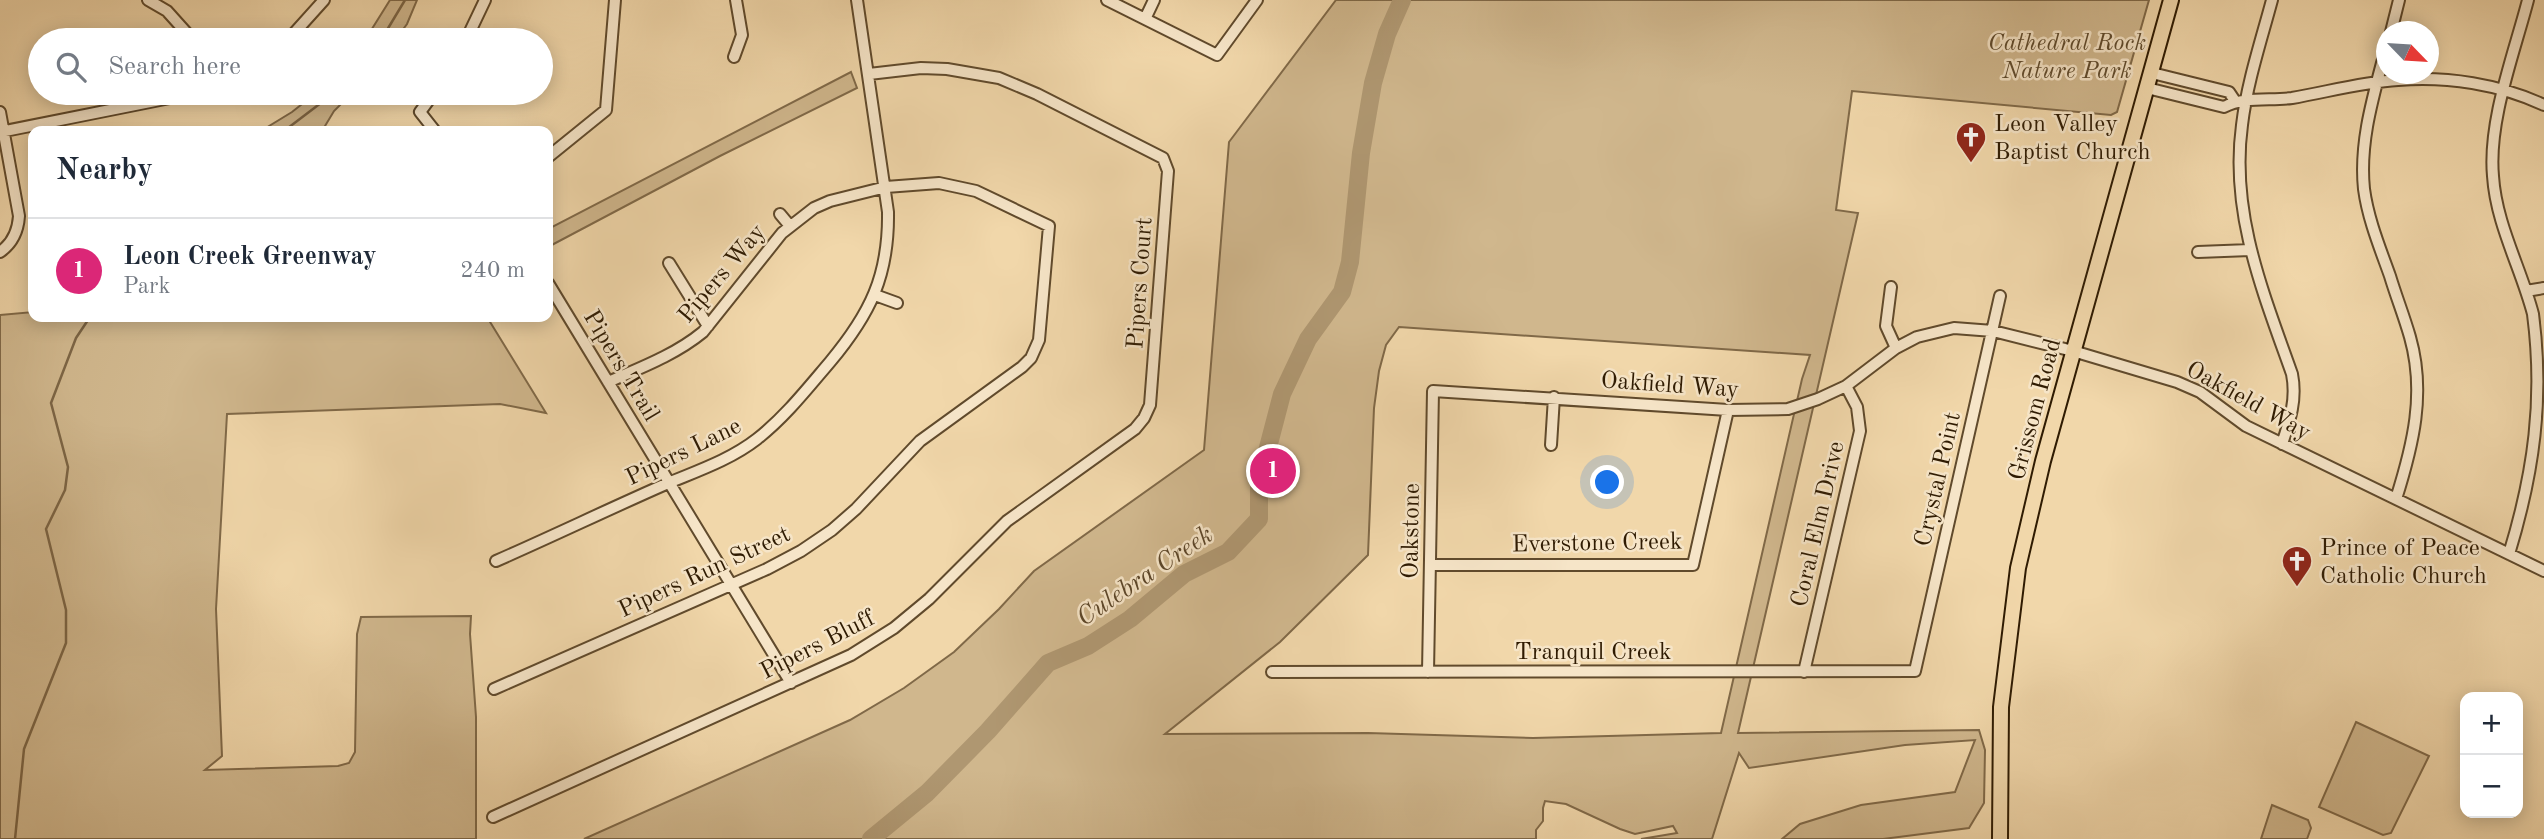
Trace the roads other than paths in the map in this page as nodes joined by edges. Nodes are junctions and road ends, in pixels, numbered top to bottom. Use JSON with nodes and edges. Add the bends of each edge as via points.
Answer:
{"nodes":[{"id":1,"x":148,"y":0,"type":"edge"},
{"id":2,"x":485,"y":0,"type":"edge"},
{"id":3,"x":615,"y":0,"type":"edge"},
{"id":4,"x":737,"y":0,"type":"edge"},
{"id":5,"x":857,"y":0,"type":"edge"},
{"id":6,"x":1107,"y":0,"type":"edge"},
{"id":7,"x":1154,"y":0,"type":"edge"},
{"id":8,"x":1257,"y":0,"type":"edge"},
{"id":9,"x":2171,"y":0,"type":"edge"},
{"id":10,"x":2272,"y":0,"type":"edge"},
{"id":11,"x":2399,"y":0,"type":"edge"},
{"id":12,"x":2528,"y":0,"type":"edge"},
{"id":13,"x":317,"y":3,"type":"edge"},
{"id":14,"x":1145,"y":19,"type":"junction"},
{"id":15,"x":2394,"y":21,"type":"edge"},
{"id":16,"x":182,"y":28,"type":"edge"},
{"id":17,"x":297,"y":28,"type":"edge"},
{"id":18,"x":472,"y":28,"type":"edge"},
{"id":19,"x":734,"y":57,"type":"dead end"},
{"id":20,"x":2152,"y":73,"type":"junction"},
{"id":21,"x":869,"y":74,"type":"junction"},
{"id":22,"x":2439,"y":80,"type":"edge"},
{"id":23,"x":2376,"y":83,"type":"edge"},
{"id":24,"x":2377,"y":84,"type":"edge"},
{"id":25,"x":2147,"y":88,"type":"junction"},
{"id":26,"x":2504,"y":90,"type":"junction"},
{"id":27,"x":2241,"y":101,"type":"junction"},
{"id":28,"x":136,"y":105,"type":"edge"},
{"id":29,"x":425,"y":105,"type":"edge"},
{"id":30,"x":2544,"y":105,"type":"edge"},
{"id":31,"x":0,"y":112,"type":"edge"},
{"id":32,"x":32,"y":126,"type":"edge"},
{"id":33,"x":431,"y":126,"type":"edge"},
{"id":34,"x":28,"y":127,"type":"edge"},
{"id":35,"x":2,"y":132,"type":"edge"},
{"id":36,"x":553,"y":153,"type":"edge"},
{"id":37,"x":886,"y":187,"type":"junction"},
{"id":38,"x":780,"y":214,"type":"dead end"},
{"id":39,"x":790,"y":226,"type":"junction"},
{"id":40,"x":2250,"y":250,"type":"junction"},
{"id":41,"x":0,"y":252,"type":"edge"},
{"id":42,"x":2199,"y":252,"type":"dead end"},
{"id":43,"x":669,"y":263,"type":"dead end"},
{"id":44,"x":1891,"y":287,"type":"dead end"},
{"id":45,"x":2544,"y":288,"type":"edge"},
{"id":46,"x":553,"y":291,"type":"edge"},
{"id":47,"x":2526,"y":291,"type":"junction"},
{"id":48,"x":875,"y":295,"type":"junction"},
{"id":49,"x":2000,"y":296,"type":"dead end"},
{"id":50,"x":897,"y":303,"type":"dead end"},
{"id":51,"x":708,"y":326,"type":"junction"},
{"id":52,"x":1993,"y":331,"type":"junction"},
{"id":53,"x":1896,"y":348,"type":"junction"},
{"id":54,"x":1036,"y":349,"type":"joint"},
{"id":55,"x":2073,"y":352,"type":"junction"},
{"id":56,"x":608,"y":382,"type":"junction"},
{"id":57,"x":1846,"y":386,"type":"junction"},
{"id":58,"x":1433,"y":391,"type":"joint"},
{"id":59,"x":1554,"y":397,"type":"junction"},
{"id":60,"x":1728,"y":410,"type":"junction"},
{"id":61,"x":1147,"y":412,"type":"joint"},
{"id":62,"x":2282,"y":444,"type":"junction"},
{"id":63,"x":1551,"y":445,"type":"dead end"},
{"id":64,"x":668,"y":483,"type":"junction"},
{"id":65,"x":2396,"y":499,"type":"junction"},
{"id":66,"x":2509,"y":554,"type":"junction"},
{"id":67,"x":496,"y":561,"type":"dead end"},
{"id":68,"x":1430,"y":565,"type":"junction"},
{"id":69,"x":2544,"y":571,"type":"edge"},
{"id":70,"x":730,"y":584,"type":"junction"},
{"id":71,"x":1915,"y":671,"type":"joint"},
{"id":72,"x":1272,"y":672,"type":"dead end"},
{"id":73,"x":1428,"y":672,"type":"junction"},
{"id":74,"x":1804,"y":672,"type":"junction"},
{"id":75,"x":791,"y":684,"type":"junction"},
{"id":76,"x":494,"y":689,"type":"dead end"},
{"id":77,"x":493,"y":817,"type":"dead end"},
{"id":78,"x":2000,"y":839,"type":"edge"}],
"edges":[{"from":1,"to":16,"type":"street","via":[[167,11]]},
{"from":2,"to":18,"type":"street"},
{"from":3,"to":36,"type":"street","via":[[606,110]]},
{"from":4,"to":19,"type":"street","via":[[741,35]]},
{"from":5,"to":21,"type":"street","name":"Pipers Lane"},
{"from":6,"to":14,"type":"street"},
{"from":7,"to":14,"type":"street"},
{"from":8,"to":14,"type":"street","via":[[1217,55]]},
{"from":9,"to":20,"type":"main road","name":"Grissom Road"},
{"from":10,"to":27,"type":"street"},
{"from":11,"to":15,"type":"street"},
{"from":12,"to":26,"type":"street"},
{"from":13,"to":17,"type":"street"},
{"from":20,"to":25,"type":"main road","name":"Grissom Road"},
{"from":20,"to":27,"type":"street","via":[[2229,92]]},
{"from":21,"to":37,"type":"street","name":"Pipers Lane"},
{"from":21,"to":61,"type":"street","name":"Pipers Court","via":[[921,68],[999,78],[1163,158],[1168,171]]},
{"from":22,"to":26,"type":"street"},
{"from":23,"to":27,"type":"street"},
{"from":24,"to":65,"type":"street","via":[[2365,142],[2364,190],[2410,337],[2418,400],[2413,440]]},
{"from":25,"to":27,"type":"street","via":[[2224,107]]},
{"from":25,"to":55,"type":"main road","name":"Grissom Road"},
{"from":26,"to":30,"type":"street"},
{"from":26,"to":47,"type":"street","via":[[2494,129],[2493,176],[2498,209]]},
{"from":27,"to":40,"type":"street","via":[[2239,182]]},
{"from":28,"to":32,"type":"street"},
{"from":29,"to":33,"type":"street","via":[[420,112]]},
{"from":31,"to":35,"type":"street"},
{"from":34,"to":35,"type":"street"},
{"from":35,"to":41,"type":"street","via":[[19,216],[10,244]]},
{"from":37,"to":39,"type":"street","name":"Pipers Way","via":[[830,201]]},
{"from":37,"to":48,"type":"street","name":"Pipers Lane","via":[[888,242]]},
{"from":37,"to":54,"type":"street","name":"Pipers Way","via":[[928,183],[960,187],[1049,226]]},
{"from":38,"to":39,"type":"street","name":"Pipers Way"},
{"from":39,"to":51,"type":"street","name":"Pipers Way"},
{"from":40,"to":42,"type":"street"},
{"from":40,"to":62,"type":"street","via":[[2295,388]]},
{"from":43,"to":51,"type":"street"},
{"from":44,"to":53,"type":"street","via":[[1886,326]]},
{"from":45,"to":47,"type":"street"},
{"from":46,"to":56,"type":"street","name":"Pipers Trail"},
{"from":47,"to":66,"type":"street","via":[[2539,349],[2543,417]]},
{"from":48,"to":50,"type":"street"},
{"from":48,"to":64,"type":"street","name":"Pipers Lane","via":[[852,335],[772,427],[715,464]]},
{"from":49,"to":52,"type":"street","name":"Crystal Point"},
{"from":51,"to":56,"type":"street","name":"Pipers Way","via":[[669,355]]},
{"from":52,"to":53,"type":"street","name":"Oakfield Way","via":[[1945,329]]},
{"from":52,"to":55,"type":"street","name":"Oakfield Way"},
{"from":52,"to":71,"type":"street","name":"Crystal Point"},
{"from":53,"to":57,"type":"street","name":"Oakfield Way"},
{"from":54,"to":70,"type":"street","name":"Pipers Run Street","via":[[1022,367],[920,441],[832,530],[801,551]]},
{"from":55,"to":62,"type":"street","name":"Oakfield Way","via":[[2189,387]]},
{"from":55,"to":78,"type":"main road","name":"Grissom Road","via":[[2043,461],[2011,614],[2001,708]]},
{"from":56,"to":64,"type":"street","name":"Pipers Trail"},
{"from":57,"to":60,"type":"street","name":"Oakfield Way","via":[[1788,409]]},
{"from":57,"to":74,"type":"street","name":"Coral Elm Drive","via":[[1857,407],[1860,431]]},
{"from":58,"to":59,"type":"street","name":"Oakfield Way"},
{"from":58,"to":68,"type":"street","name":"Oakstone"},
{"from":59,"to":60,"type":"street","name":"Oakfield Way"},
{"from":59,"to":63,"type":"street"},
{"from":60,"to":68,"type":"street","name":"Everstone Creek","via":[[1693,565]]},
{"from":61,"to":75,"type":"street","name":"Pipers Bluff","via":[[1135,429],[1007,521],[935,594],[894,628]]},
{"from":62,"to":65,"type":"street","name":"Oakfield Way"},
{"from":64,"to":67,"type":"street","name":"Pipers Lane"},
{"from":64,"to":70,"type":"street","name":"Pipers Trail"},
{"from":65,"to":66,"type":"street","name":"Oakfield Way"},
{"from":66,"to":69,"type":"street","name":"Oakfield Way"},
{"from":68,"to":73,"type":"street","name":"Oakstone"},
{"from":70,"to":75,"type":"street","name":"Pipers Trail"},
{"from":70,"to":76,"type":"street","name":"Pipers Run Street"},
{"from":71,"to":74,"type":"street","name":"Tranquil Creek"},
{"from":72,"to":73,"type":"street","name":"Tranquil Creek"},
{"from":73,"to":74,"type":"street","name":"Tranquil Creek"},
{"from":75,"to":77,"type":"street","name":"Pipers Bluff"}]}
